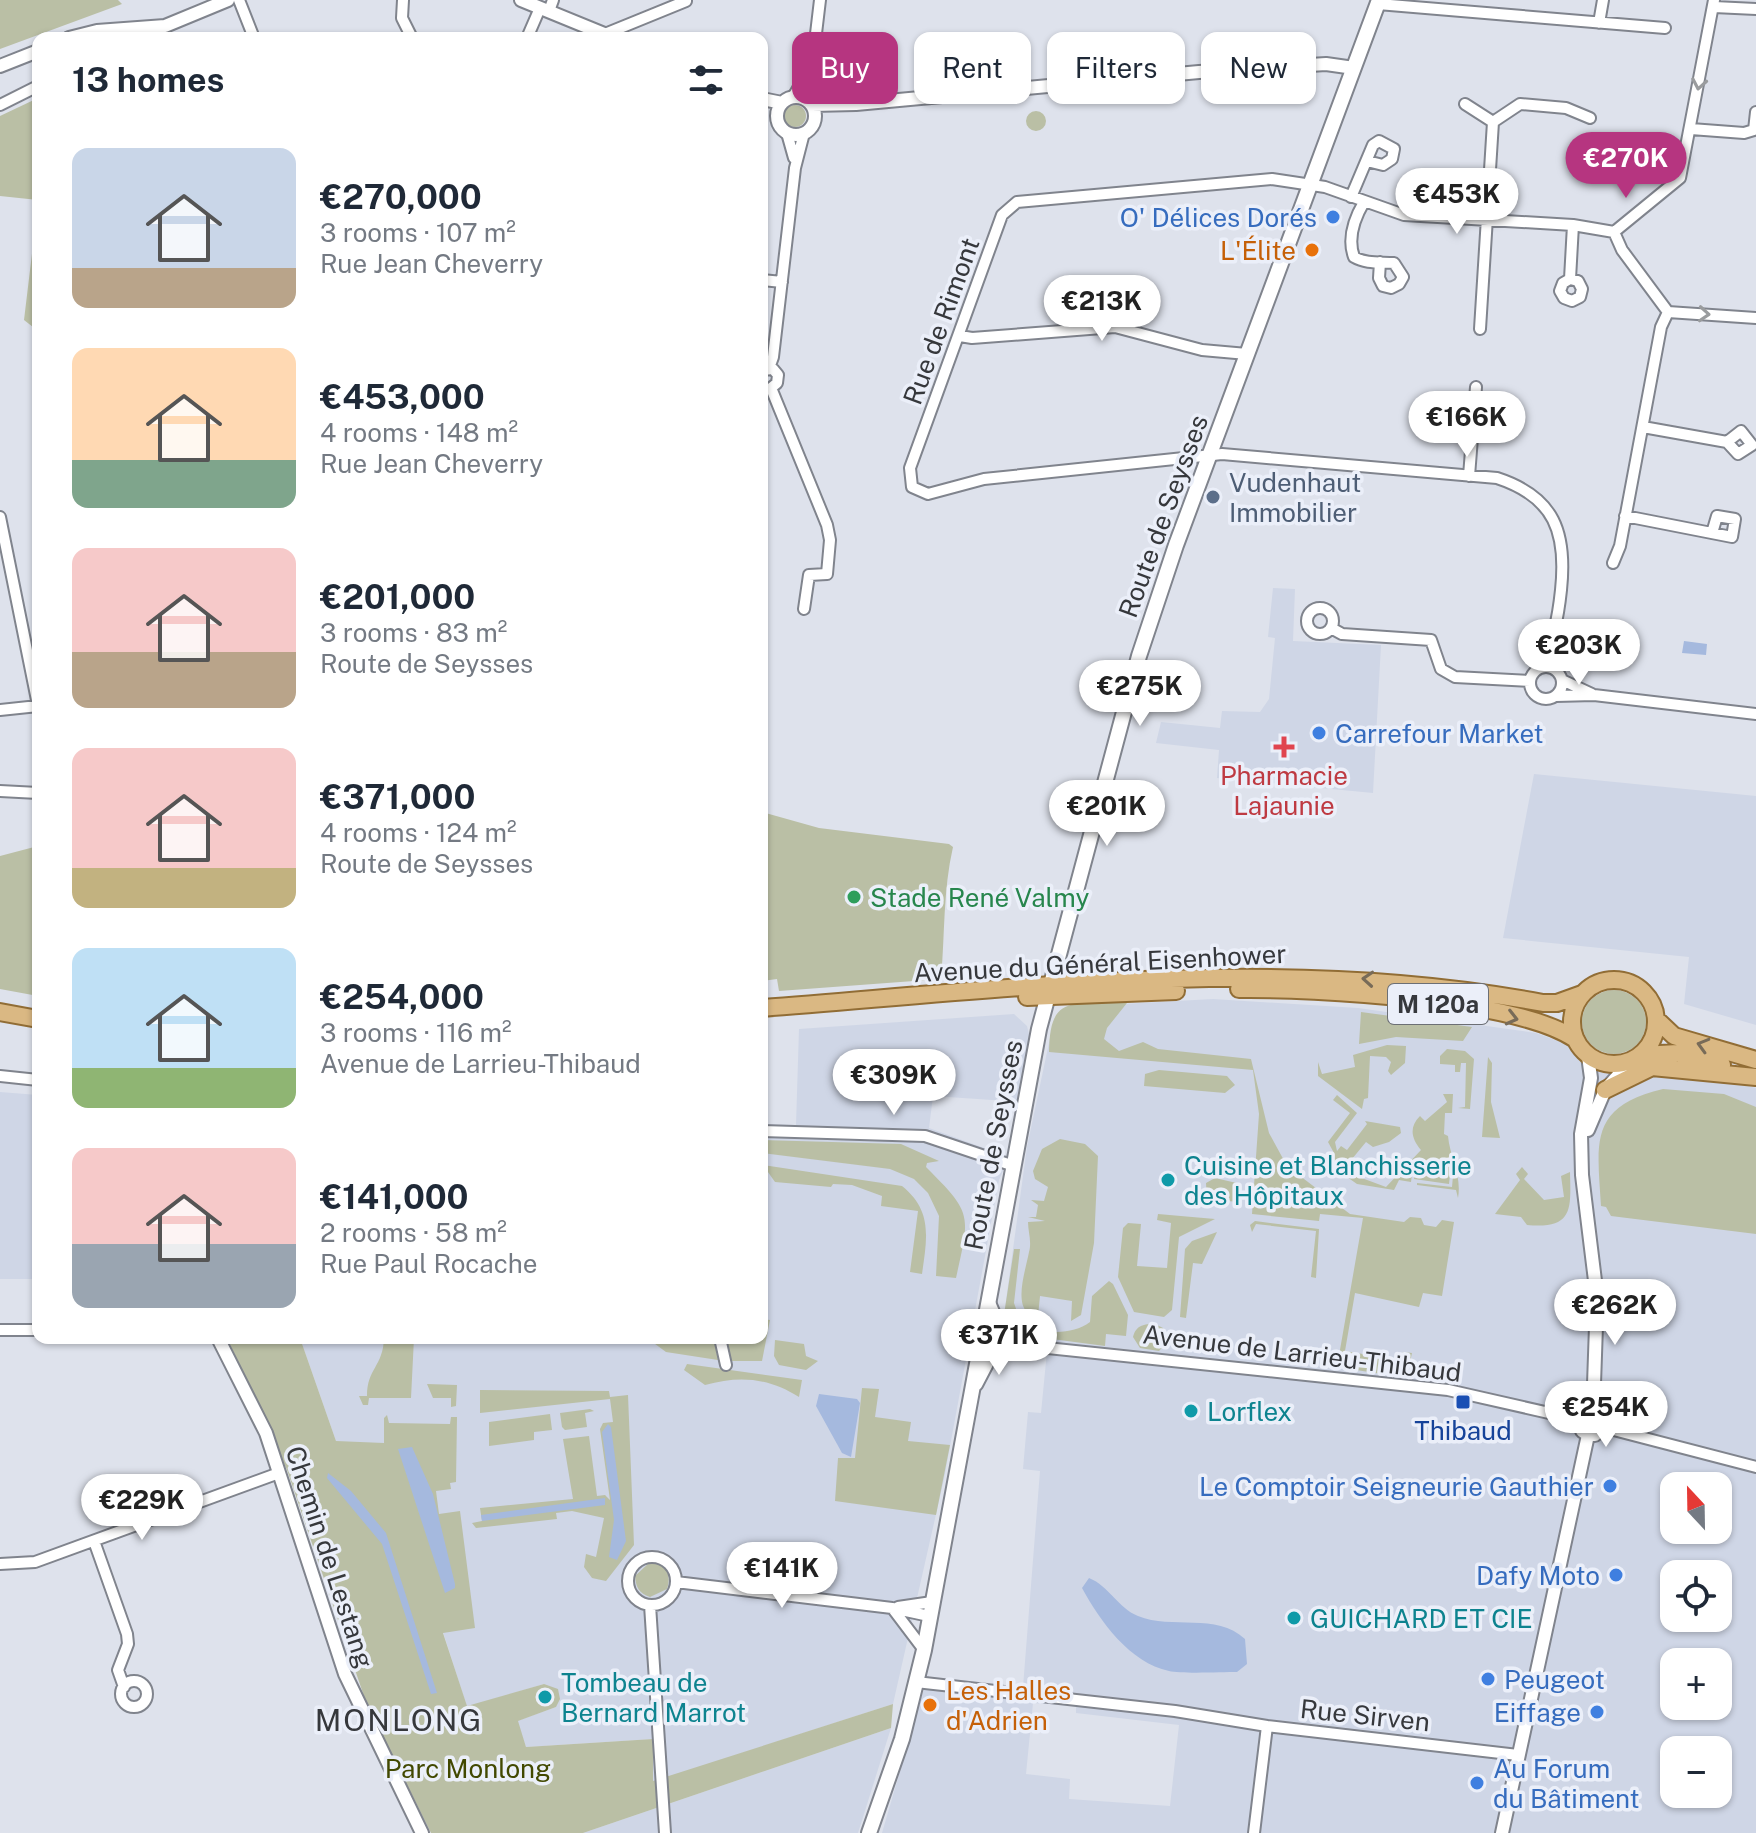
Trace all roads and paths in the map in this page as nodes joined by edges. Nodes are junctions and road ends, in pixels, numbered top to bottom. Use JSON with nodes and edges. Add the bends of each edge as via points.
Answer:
{"nodes":[{"id":1,"x":228,"y":0,"type":"edge"},
{"id":2,"x":239,"y":0,"type":"edge"},
{"id":3,"x":403,"y":0,"type":"edge"},
{"id":4,"x":521,"y":0,"type":"edge"},
{"id":5,"x":820,"y":0,"type":"edge"},
{"id":6,"x":1603,"y":0,"type":"edge"},
{"id":7,"x":686,"y":1,"type":"edge"},
{"id":8,"x":1378,"y":2,"type":"edge"},
{"id":9,"x":1714,"y":4,"type":"edge"},
{"id":10,"x":548,"y":6,"type":"edge"},
{"id":11,"x":1756,"y":9,"type":"edge"},
{"id":12,"x":1599,"y":23,"type":"junction"},
{"id":13,"x":165,"y":26,"type":"junction"},
{"id":14,"x":1665,"y":28,"type":"dead end"},
{"id":15,"x":93,"y":32,"type":"edge"},
{"id":16,"x":160,"y":32,"type":"edge"},
{"id":17,"x":252,"y":32,"type":"edge"},
{"id":18,"x":409,"y":32,"type":"edge"},
{"id":19,"x":531,"y":32,"type":"edge"},
{"id":20,"x":602,"y":32,"type":"edge"},
{"id":21,"x":619,"y":32,"type":"edge"},
{"id":22,"x":816,"y":32,"type":"edge"},
{"id":23,"x":32,"y":53,"type":"edge"},
{"id":24,"x":0,"y":66,"type":"edge"},
{"id":25,"x":1354,"y":68,"type":"junction"},
{"id":26,"x":32,"y":89,"type":"edge"},
{"id":27,"x":792,"y":93,"type":"edge"},
{"id":28,"x":788,"y":100,"type":"junction"},
{"id":29,"x":768,"y":102,"type":"edge"},
{"id":30,"x":812,"y":104,"type":"edge"},
{"id":31,"x":1465,"y":104,"type":"dead end"},
{"id":32,"x":0,"y":105,"type":"edge"},
{"id":33,"x":768,"y":108,"type":"edge"},
{"id":34,"x":812,"y":108,"type":"junction"},
{"id":35,"x":1756,"y":112,"type":"edge"},
{"id":36,"x":777,"y":118,"type":"junction"},
{"id":37,"x":1590,"y":118,"type":"dead end"},
{"id":38,"x":1493,"y":122,"type":"junction"},
{"id":39,"x":1691,"y":129,"type":"junction"},
{"id":40,"x":787,"y":133,"type":"junction"},
{"id":41,"x":804,"y":133,"type":"junction"},
{"id":42,"x":1367,"y":161,"type":"dead end"},
{"id":43,"x":795,"y":168,"type":"junction"},
{"id":44,"x":1310,"y":185,"type":"junction"},
{"id":45,"x":1351,"y":197,"type":"junction"},
{"id":46,"x":1364,"y":202,"type":"junction"},
{"id":47,"x":1486,"y":221,"type":"junction"},
{"id":48,"x":1573,"y":225,"type":"junction"},
{"id":49,"x":1614,"y":232,"type":"junction"},
{"id":50,"x":1380,"y":262,"type":"dead end"},
{"id":51,"x":1570,"y":279,"type":"dead end"},
{"id":52,"x":768,"y":281,"type":"edge"},
{"id":53,"x":782,"y":282,"type":"junction"},
{"id":54,"x":1668,"y":312,"type":"junction"},
{"id":55,"x":1756,"y":318,"type":"edge"},
{"id":56,"x":1480,"y":329,"type":"dead end"},
{"id":57,"x":960,"y":336,"type":"junction"},
{"id":58,"x":768,"y":354,"type":"edge"},
{"id":59,"x":1247,"y":354,"type":"junction"},
{"id":60,"x":768,"y":370,"type":"edge"},
{"id":61,"x":1476,"y":387,"type":"dead end"},
{"id":62,"x":768,"y":388,"type":"edge"},
{"id":63,"x":768,"y":390,"type":"edge"},
{"id":64,"x":1643,"y":427,"type":"junction"},
{"id":65,"x":1727,"y":442,"type":"dead end"},
{"id":66,"x":1210,"y":455,"type":"junction"},
{"id":67,"x":1175,"y":460,"type":"junction"},
{"id":68,"x":1203,"y":474,"type":"junction"},
{"id":69,"x":1469,"y":476,"type":"junction"},
{"id":70,"x":1625,"y":516,"type":"junction"},
{"id":71,"x":0,"y":517,"type":"edge"},
{"id":72,"x":1712,"y":533,"type":"dead end"},
{"id":73,"x":1613,"y":563,"type":"dead end"},
{"id":74,"x":804,"y":609,"type":"dead end"},
{"id":75,"x":1331,"y":628,"type":"dead end"},
{"id":76,"x":1552,"y":644,"type":"junction"},
{"id":77,"x":1539,"y":668,"type":"junction"},
{"id":78,"x":32,"y":676,"type":"edge"},
{"id":79,"x":1560,"y":676,"type":"junction"},
{"id":80,"x":1530,"y":681,"type":"junction"},
{"id":81,"x":1594,"y":695,"type":"junction"},
{"id":82,"x":1556,"y":696,"type":"junction"},
{"id":83,"x":32,"y":707,"type":"edge"},
{"id":84,"x":0,"y":710,"type":"edge"},
{"id":85,"x":1756,"y":714,"type":"edge"},
{"id":86,"x":0,"y":791,"type":"edge"},
{"id":87,"x":32,"y":793,"type":"edge"},
{"id":88,"x":1048,"y":991,"type":"junction"},
{"id":89,"x":1582,"y":994,"type":"junction"},
{"id":90,"x":0,"y":1002,"type":"edge"},
{"id":91,"x":32,"y":1008,"type":"edge"},
{"id":92,"x":768,"y":1008,"type":"edge"},
{"id":93,"x":0,"y":1012,"type":"edge"},
{"id":94,"x":768,"y":1015,"type":"edge"},
{"id":95,"x":32,"y":1018,"type":"edge"},
{"id":96,"x":1657,"y":1020,"type":"junction"},
{"id":97,"x":1575,"y":1039,"type":"junction"},
{"id":98,"x":1588,"y":1056,"type":"junction"},
{"id":99,"x":1636,"y":1058,"type":"junction"},
{"id":100,"x":1756,"y":1060,"type":"edge"},
{"id":101,"x":0,"y":1076,"type":"edge"},
{"id":102,"x":1756,"y":1076,"type":"edge"},
{"id":103,"x":32,"y":1079,"type":"edge"},
{"id":104,"x":1605,"y":1090,"type":"junction"},
{"id":105,"x":768,"y":1131,"type":"edge"},
{"id":106,"x":1582,"y":1153,"type":"junction"},
{"id":107,"x":1014,"y":1166,"type":"junction"},
{"id":108,"x":988,"y":1300,"type":"junction"},
{"id":109,"x":0,"y":1330,"type":"edge"},
{"id":110,"x":32,"y":1330,"type":"edge"},
{"id":111,"x":981,"y":1341,"type":"junction"},
{"id":112,"x":221,"y":1344,"type":"edge"},
{"id":113,"x":721,"y":1344,"type":"edge"},
{"id":114,"x":1017,"y":1344,"type":"junction"},
{"id":115,"x":726,"y":1365,"type":"dead end"},
{"id":116,"x":971,"y":1392,"type":"junction"},
{"id":117,"x":1593,"y":1413,"type":"junction"},
{"id":118,"x":1580,"y":1420,"type":"junction"},
{"id":119,"x":1602,"y":1427,"type":"junction"},
{"id":120,"x":1588,"y":1435,"type":"junction"},
{"id":121,"x":1756,"y":1467,"type":"edge"},
{"id":122,"x":279,"y":1473,"type":"junction"},
{"id":123,"x":94,"y":1541,"type":"junction"},
{"id":124,"x":0,"y":1564,"type":"edge"},
{"id":125,"x":676,"y":1582,"type":"junction"},
{"id":126,"x":650,"y":1605,"type":"junction"},
{"id":127,"x":892,"y":1608,"type":"junction"},
{"id":128,"x":931,"y":1609,"type":"junction"},
{"id":129,"x":924,"y":1650,"type":"junction"},
{"id":130,"x":916,"y":1682,"type":"junction"},
{"id":131,"x":124,"y":1687,"type":"dead end"},
{"id":132,"x":1267,"y":1726,"type":"junction"},
{"id":133,"x":1518,"y":1755,"type":"junction"},
{"id":134,"x":422,"y":1833,"type":"edge"},
{"id":135,"x":665,"y":1833,"type":"edge"},
{"id":136,"x":869,"y":1833,"type":"edge"},
{"id":137,"x":1254,"y":1833,"type":"edge"},
{"id":138,"x":1502,"y":1833,"type":"edge"}],
"edges":[{"from":1,"to":13,"type":"street"},
{"from":2,"to":17,"type":"street"},
{"from":3,"to":18,"type":"street","via":[[402,18]]},
{"from":4,"to":10,"type":"street"},
{"from":5,"to":22,"type":"street"},
{"from":6,"to":12,"type":"street"},
{"from":7,"to":21,"type":"street"},
{"from":8,"to":12,"type":"street"},
{"from":8,"to":25,"type":"main road","name":"Route de Seysses"},
{"from":9,"to":11,"type":"street"},
{"from":9,"to":39,"type":"street","one_way":true},
{"from":10,"to":19,"type":"street"},
{"from":10,"to":20,"type":"street"},
{"from":12,"to":14,"type":"street"},
{"from":13,"to":15,"type":"street"},
{"from":13,"to":16,"type":"street"},
{"from":23,"to":24,"type":"street"},
{"from":25,"to":34,"type":"street","via":[[1326,64],[1199,72]]},
{"from":25,"to":44,"type":"main road","name":"Route de Seysses"},
{"from":26,"to":32,"type":"street"},
{"from":27,"to":28,"type":"street"},
{"from":28,"to":29,"type":"street"},
{"from":28,"to":34,"type":"street"},
{"from":28,"to":36,"type":"street"},
{"from":30,"to":34,"type":"street"},
{"from":31,"to":38,"type":"street"},
{"from":33,"to":36,"type":"street"},
{"from":34,"to":41,"type":"street"},
{"from":35,"to":39,"type":"street","via":[[1754,130],[1744,133]]},
{"from":36,"to":40,"type":"street"},
{"from":37,"to":38,"type":"street","via":[[1566,108],[1520,104]]},
{"from":38,"to":47,"type":"street"},
{"from":39,"to":49,"type":"street","via":[[1680,178]]},
{"from":40,"to":41,"type":"street"},
{"from":40,"to":43,"type":"street"},
{"from":41,"to":43,"type":"street"},
{"from":42,"to":45,"type":"street"},
{"from":43,"to":53,"type":"street"},
{"from":44,"to":45,"type":"street","name":"Rue de Rimont"},
{"from":44,"to":57,"type":"street","name":"Rue de Rimont","via":[[1254,178],[1017,202],[1002,215]]},
{"from":44,"to":59,"type":"main road","name":"Route de Seysses"},
{"from":45,"to":46,"type":"street","name":"Rue de Rimont"},
{"from":46,"to":47,"type":"street","name":"Rue de Rimont","via":[[1404,215]]},
{"from":46,"to":50,"type":"street","via":[[1353,219],[1351,248],[1362,261]]},
{"from":47,"to":48,"type":"street","name":"Rue de Rimont"},
{"from":47,"to":56,"type":"street"},
{"from":48,"to":49,"type":"street","name":"Rue de Rimont"},
{"from":48,"to":51,"type":"street"},
{"from":49,"to":54,"type":"street"},
{"from":52,"to":53,"type":"street"},
{"from":53,"to":58,"type":"street"},
{"from":54,"to":55,"type":"street","one_way":true},
{"from":54,"to":64,"type":"street"},
{"from":57,"to":59,"type":"street","via":[[1115,327],[1202,350]]},
{"from":57,"to":67,"type":"street","name":"Rue de Rimont","via":[[910,468],[912,487],[918,492],[943,492],[984,479]]},
{"from":59,"to":66,"type":"main road","name":"Route de Seysses"},
{"from":60,"to":62,"type":"street","via":[[778,375],[777,383]]},
{"from":61,"to":69,"type":"street"},
{"from":63,"to":74,"type":"street","via":[[827,525],[827,574],[809,575]]},
{"from":64,"to":65,"type":"street"},
{"from":64,"to":70,"type":"street"},
{"from":66,"to":67,"type":"street","name":"Rue de Rimont"},
{"from":66,"to":68,"type":"main road","name":"Route de Seysses"},
{"from":66,"to":69,"type":"street","name":"Rue de Rimont"},
{"from":67,"to":68,"type":"street"},
{"from":68,"to":88,"type":"main road","name":"Route de Seysses","via":[[1151,613]]},
{"from":69,"to":76,"type":"street","name":"Rue de Rimont","via":[[1518,485],[1549,512],[1559,531],[1564,563]]},
{"from":70,"to":72,"type":"street"},
{"from":70,"to":73,"type":"street"},
{"from":71,"to":78,"type":"street"},
{"from":75,"to":80,"type":"street","via":[[1342,634],[1431,640],[1441,669],[1455,677]]},
{"from":76,"to":77,"type":"street"},
{"from":76,"to":79,"type":"street"},
{"from":77,"to":79,"type":"street"},
{"from":77,"to":80,"type":"street"},
{"from":79,"to":81,"type":"street"},
{"from":79,"to":82,"type":"street"},
{"from":80,"to":82,"type":"street","via":[[1538,697]]},
{"from":81,"to":82,"type":"street"},
{"from":81,"to":85,"type":"street"},
{"from":83,"to":84,"type":"street"},
{"from":86,"to":87,"type":"street"},
{"from":89,"to":88,"type":"main road","name":"Avenue du Général Eisenhower","number":"M 120a","one_way":true,"via":[[1543,1003],[1417,983],[1301,977]]},
{"from":88,"to":92,"type":"main road","name":"Avenue du Général Eisenhower"},
{"from":88,"to":94,"type":"main road","name":"Avenue du Général Eisenhower"},
{"from":88,"to":97,"type":"main road","name":"Avenue du Général Eisenhower","number":"M 120a","one_way":true,"via":[[1297,989],[1467,1008],[1541,1025]]},
{"from":88,"to":107,"type":"main road","name":"Route de Seysses"},
{"from":89,"to":96,"type":"main road","via":[[1606,981],[1632,984],[1652,1002]]},
{"from":89,"to":97,"type":"main road","via":[[1572,1016]]},
{"from":90,"to":91,"type":"main road"},
{"from":93,"to":95,"type":"main road"},
{"from":96,"to":99,"type":"main road","via":[[1653,1039]]},
{"from":100,"to":96,"type":"main road","one_way":true,"via":[[1674,1036]]},
{"from":97,"to":98,"type":"main road"},
{"from":98,"to":99,"type":"main road","via":[[1614,1065]]},
{"from":98,"to":106,"type":"street","via":[[1591,1078]]},
{"from":99,"to":102,"type":"main road","via":[[1678,1053]]},
{"from":99,"to":104,"type":"street"},
{"from":101,"to":103,"type":"street"},
{"from":102,"to":104,"type":"main road","via":[[1652,1067]]},
{"from":104,"to":106,"type":"street"},
{"from":105,"to":107,"type":"street","via":[[925,1136]]},
{"from":106,"to":117,"type":"street","via":[[1597,1297]]},
{"from":107,"to":108,"type":"main road","name":"Route de Seysses"},
{"from":108,"to":111,"type":"main road","name":"Route de Seysses"},
{"from":108,"to":114,"type":"street","via":[[1000,1326]]},
{"from":109,"to":110,"type":"street"},
{"from":111,"to":114,"type":"street","name":"Avenue de Larrieu-Thibaud"},
{"from":111,"to":116,"type":"main road","name":"Route de Seysses"},
{"from":112,"to":122,"type":"street","name":"Chemin de Lestang","via":[[258,1413]]},
{"from":113,"to":115,"type":"street"},
{"from":114,"to":116,"type":"street","name":"Route de Seysses","via":[[989,1362]]},
{"from":114,"to":118,"type":"street","name":"Avenue de Larrieu-Thibaud","via":[[1448,1390]]},
{"from":116,"to":128,"type":"main road","name":"Route de Seysses"},
{"from":117,"to":118,"type":"street"},
{"from":117,"to":119,"type":"street","via":[[1602,1419]]},
{"from":118,"to":120,"type":"street"},
{"from":119,"to":120,"type":"street"},
{"from":119,"to":121,"type":"street"},
{"from":120,"to":133,"type":"street"},
{"from":122,"to":123,"type":"street"},
{"from":122,"to":134,"type":"street","name":"Chemin de Lestang","via":[[345,1674]]},
{"from":123,"to":124,"type":"street","via":[[35,1562]]},
{"from":123,"to":131,"type":"street","via":[[127,1634],[118,1664]]},
{"from":125,"to":126,"type":"street","via":[[666,1601]]},
{"from":125,"to":126,"type":"street","via":[[666,1560],[654,1556],[637,1561],[628,1587],[638,1601]]},
{"from":125,"to":127,"type":"street"},
{"from":126,"to":135,"type":"street"},
{"from":127,"to":128,"type":"street"},
{"from":127,"to":129,"type":"street"},
{"from":128,"to":129,"type":"main road","name":"Route de Seysses"},
{"from":129,"to":130,"type":"main road","name":"Route de Seysses"},
{"from":130,"to":132,"type":"street"},
{"from":130,"to":136,"type":"main road","name":"Route de Seysses"},
{"from":132,"to":133,"type":"street","name":"Rue Sirven"},
{"from":132,"to":137,"type":"street","name":"Rue Sirven"},
{"from":133,"to":138,"type":"street"}]}
